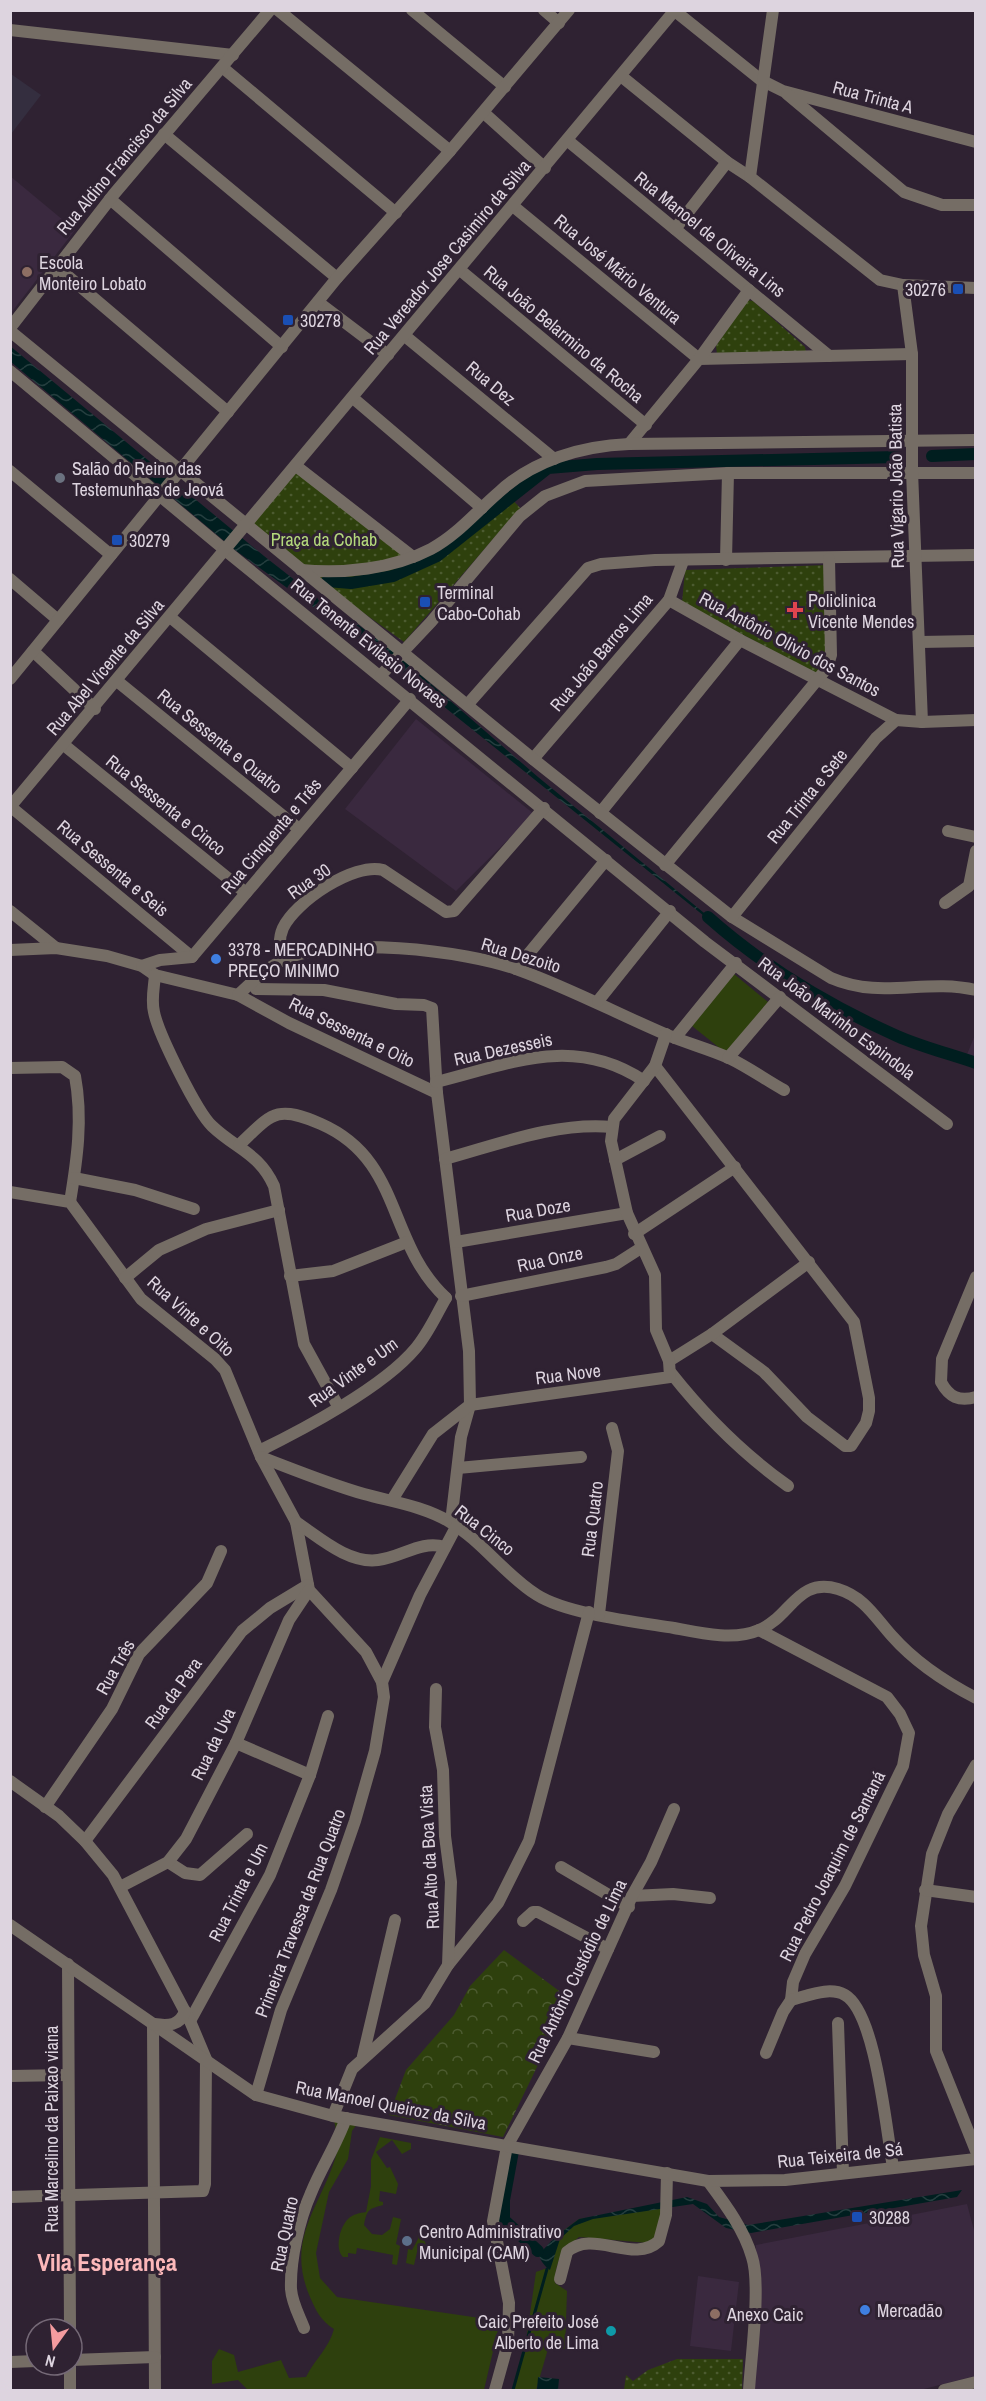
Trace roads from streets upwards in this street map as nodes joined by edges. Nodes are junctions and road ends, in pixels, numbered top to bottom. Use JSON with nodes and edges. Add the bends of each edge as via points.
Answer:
{"nodes":[{"id":1,"x":270,"y":10,"type":"edge"},
{"id":2,"x":278,"y":10,"type":"edge"},
{"id":3,"x":412,"y":10,"type":"edge"},
{"id":4,"x":544,"y":10,"type":"edge"},
{"id":5,"x":568,"y":10,"type":"edge"},
{"id":6,"x":772,"y":10,"type":"edge"},
{"id":7,"x":675,"y":11,"type":"edge"},
{"id":8,"x":559,"y":23,"type":"junction"},
{"id":9,"x":10,"y":30,"type":"edge"},
{"id":10,"x":233,"y":55,"type":"junction"},
{"id":11,"x":222,"y":67,"type":"junction"},
{"id":12,"x":621,"y":76,"type":"junction"},
{"id":13,"x":763,"y":81,"type":"junction"},
{"id":14,"x":505,"y":87,"type":"junction"},
{"id":15,"x":783,"y":91,"type":"junction"},
{"id":16,"x":828,"y":103,"type":"junction"},
{"id":17,"x":484,"y":112,"type":"junction"},
{"id":18,"x":822,"y":123,"type":"junction"},
{"id":19,"x":164,"y":134,"type":"junction"},
{"id":20,"x":975,"y":136,"type":"edge"},
{"id":21,"x":567,"y":140,"type":"junction"},
{"id":22,"x":450,"y":151,"type":"junction"},
{"id":23,"x":727,"y":162,"type":"junction"},
{"id":24,"x":544,"y":168,"type":"junction"},
{"id":25,"x":750,"y":177,"type":"junction"},
{"id":26,"x":110,"y":199,"type":"junction"},
{"id":27,"x":975,"y":205,"type":"edge"},
{"id":28,"x":513,"y":206,"type":"junction"},
{"id":29,"x":396,"y":213,"type":"junction"},
{"id":30,"x":675,"y":229,"type":"junction"},
{"id":31,"x":56,"y":266,"type":"junction"},
{"id":32,"x":460,"y":270,"type":"junction"},
{"id":33,"x":337,"y":278,"type":"junction"},
{"id":34,"x":903,"y":285,"type":"junction"},
{"id":35,"x":975,"y":288,"type":"edge"},
{"id":36,"x":749,"y":290,"type":"junction"},
{"id":37,"x":318,"y":302,"type":"junction"},
{"id":38,"x":10,"y":330,"type":"edge"},
{"id":39,"x":405,"y":336,"type":"junction"},
{"id":40,"x":282,"y":347,"type":"junction"},
{"id":41,"x":912,"y":354,"type":"junction"},
{"id":42,"x":388,"y":355,"type":"junction"},
{"id":43,"x":829,"y":356,"type":"junction"},
{"id":44,"x":699,"y":360,"type":"junction"},
{"id":45,"x":10,"y":371,"type":"edge"},
{"id":46,"x":353,"y":398,"type":"junction"},
{"id":47,"x":228,"y":412,"type":"junction"},
{"id":48,"x":646,"y":425,"type":"junction"},
{"id":49,"x":914,"y":440,"type":"junction"},
{"id":50,"x":975,"y":440,"type":"edge"},
{"id":51,"x":629,"y":444,"type":"junction"},
{"id":52,"x":554,"y":459,"type":"junction"},
{"id":53,"x":296,"y":466,"type":"junction"},
{"id":54,"x":10,"y":471,"type":"edge"},
{"id":55,"x":912,"y":471,"type":"junction"},
{"id":56,"x":729,"y":472,"type":"junction"},
{"id":57,"x":975,"y":472,"type":"edge"},
{"id":58,"x":176,"y":474,"type":"junction"},
{"id":59,"x":161,"y":493,"type":"junction"},
{"id":60,"x":482,"y":508,"type":"junction"},
{"id":61,"x":243,"y":530,"type":"junction"},
{"id":62,"x":227,"y":548,"type":"junction"},
{"id":63,"x":111,"y":555,"type":"junction"},
{"id":64,"x":975,"y":555,"type":"edge"},
{"id":65,"x":915,"y":556,"type":"junction"},
{"id":66,"x":413,"y":557,"type":"junction"},
{"id":67,"x":829,"y":559,"type":"junction"},
{"id":68,"x":726,"y":560,"type":"junction"},
{"id":69,"x":683,"y":561,"type":"junction"},
{"id":70,"x":301,"y":570,"type":"junction"},
{"id":71,"x":10,"y":579,"type":"edge"},
{"id":72,"x":669,"y":600,"type":"junction"},
{"id":73,"x":170,"y":617,"type":"junction"},
{"id":74,"x":58,"y":620,"type":"junction"},
{"id":75,"x":740,"y":640,"type":"junction"},
{"id":76,"x":975,"y":641,"type":"edge"},
{"id":77,"x":920,"y":642,"type":"junction"},
{"id":78,"x":33,"y":651,"type":"junction"},
{"id":79,"x":402,"y":653,"type":"junction"},
{"id":80,"x":386,"y":670,"type":"junction"},
{"id":81,"x":10,"y":679,"type":"edge"},
{"id":82,"x":818,"y":680,"type":"junction"},
{"id":83,"x":117,"y":681,"type":"junction"},
{"id":84,"x":410,"y":699,"type":"junction"},
{"id":85,"x":468,"y":704,"type":"junction"},
{"id":86,"x":94,"y":709,"type":"junction"},
{"id":87,"x":896,"y":720,"type":"junction"},
{"id":88,"x":975,"y":720,"type":"edge"},
{"id":89,"x":922,"y":722,"type":"junction"},
{"id":90,"x":63,"y":745,"type":"junction"},
{"id":91,"x":533,"y":759,"type":"junction"},
{"id":92,"x":352,"y":768,"type":"junction"},
{"id":93,"x":11,"y":807,"type":"edge"},
{"id":94,"x":544,"y":808,"type":"junction"},
{"id":95,"x":600,"y":813,"type":"junction"},
{"id":96,"x":299,"y":830,"type":"junction"},
{"id":97,"x":948,"y":831,"type":"dead end"},
{"id":98,"x":975,"y":837,"type":"edge"},
{"id":99,"x":975,"y":851,"type":"edge"},
{"id":100,"x":606,"y":860,"type":"junction"},
{"id":101,"x":665,"y":865,"type":"junction"},
{"id":102,"x":246,"y":893,"type":"junction"},
{"id":103,"x":945,"y":903,"type":"dead end"},
{"id":104,"x":10,"y":911,"type":"edge"},
{"id":105,"x":670,"y":911,"type":"junction"},
{"id":106,"x":732,"y":917,"type":"junction"},
{"id":107,"x":705,"y":942,"type":"joint"},
{"id":108,"x":56,"y":948,"type":"junction"},
{"id":109,"x":10,"y":950,"type":"edge"},
{"id":110,"x":192,"y":957,"type":"junction"},
{"id":111,"x":282,"y":961,"type":"junction"},
{"id":112,"x":736,"y":963,"type":"junction"},
{"id":113,"x":142,"y":966,"type":"junction"},
{"id":114,"x":516,"y":969,"type":"junction"},
{"id":115,"x":155,"y":975,"type":"junction"},
{"id":116,"x":256,"y":988,"type":"dead end"},
{"id":117,"x":975,"y":990,"type":"edge"},
{"id":118,"x":238,"y":995,"type":"junction"},
{"id":119,"x":780,"y":997,"type":"junction"},
{"id":120,"x":598,"y":1001,"type":"junction"},
{"id":121,"x":670,"y":1036,"type":"junction"},
{"id":122,"x":728,"y":1058,"type":"junction"},
{"id":123,"x":655,"y":1066,"type":"junction"},
{"id":124,"x":10,"y":1068,"type":"edge"},
{"id":125,"x":644,"y":1081,"type":"junction"},
{"id":126,"x":436,"y":1087,"type":"junction"},
{"id":127,"x":784,"y":1090,"type":"dead end"},
{"id":128,"x":946,"y":1124,"type":"dead end"},
{"id":129,"x":612,"y":1127,"type":"junction"},
{"id":130,"x":660,"y":1136,"type":"dead end"},
{"id":131,"x":238,"y":1145,"type":"junction"},
{"id":132,"x":445,"y":1159,"type":"junction"},
{"id":133,"x":615,"y":1160,"type":"junction"},
{"id":134,"x":735,"y":1167,"type":"junction"},
{"id":135,"x":74,"y":1178,"type":"junction"},
{"id":136,"x":10,"y":1192,"type":"edge"},
{"id":137,"x":70,"y":1202,"type":"junction"},
{"id":138,"x":194,"y":1209,"type":"dead end"},
{"id":139,"x":279,"y":1210,"type":"junction"},
{"id":140,"x":627,"y":1213,"type":"junction"},
{"id":141,"x":634,"y":1234,"type":"junction"},
{"id":142,"x":407,"y":1242,"type":"junction"},
{"id":143,"x":456,"y":1242,"type":"junction"},
{"id":144,"x":642,"y":1248,"type":"junction"},
{"id":145,"x":809,"y":1262,"type":"junction"},
{"id":146,"x":290,"y":1276,"type":"junction"},
{"id":147,"x":975,"y":1277,"type":"edge"},
{"id":148,"x":125,"y":1278,"type":"junction"},
{"id":149,"x":461,"y":1295,"type":"junction"},
{"id":150,"x":446,"y":1298,"type":"junction"},
{"id":151,"x":712,"y":1334,"type":"junction"},
{"id":152,"x":670,"y":1370,"type":"junction"},
{"id":153,"x":975,"y":1397,"type":"edge"},
{"id":154,"x":470,"y":1405,"type":"junction"},
{"id":155,"x":338,"y":1406,"type":"junction"},
{"id":156,"x":612,"y":1428,"type":"dead end"},
{"id":157,"x":260,"y":1454,"type":"junction"},
{"id":158,"x":581,"y":1457,"type":"dead end"},
{"id":159,"x":458,"y":1468,"type":"junction"},
{"id":160,"x":788,"y":1486,"type":"dead end"},
{"id":161,"x":392,"y":1500,"type":"junction"},
{"id":162,"x":296,"y":1522,"type":"junction"},
{"id":163,"x":454,"y":1525,"type":"junction"},
{"id":164,"x":445,"y":1547,"type":"junction"},
{"id":165,"x":221,"y":1551,"type":"dead end"},
{"id":166,"x":308,"y":1587,"type":"junction"},
{"id":167,"x":594,"y":1613,"type":"junction"},
{"id":168,"x":759,"y":1630,"type":"junction"},
{"id":169,"x":382,"y":1682,"type":"junction"},
{"id":170,"x":436,"y":1689,"type":"dead end"},
{"id":171,"x":975,"y":1698,"type":"edge"},
{"id":172,"x":328,"y":1716,"type":"dead end"},
{"id":173,"x":236,"y":1743,"type":"junction"},
{"id":174,"x":975,"y":1765,"type":"edge"},
{"id":175,"x":310,"y":1775,"type":"junction"},
{"id":176,"x":10,"y":1781,"type":"edge"},
{"id":177,"x":45,"y":1807,"type":"junction"},
{"id":178,"x":674,"y":1809,"type":"dead end"},
{"id":179,"x":247,"y":1834,"type":"dead end"},
{"id":180,"x":85,"y":1841,"type":"junction"},
{"id":181,"x":168,"y":1862,"type":"junction"},
{"id":182,"x":561,"y":1867,"type":"dead end"},
{"id":183,"x":120,"y":1887,"type":"junction"},
{"id":184,"x":925,"y":1890,"type":"junction"},
{"id":185,"x":975,"y":1897,"type":"edge"},
{"id":186,"x":710,"y":1898,"type":"dead end"},
{"id":187,"x":630,"y":1901,"type":"junction"},
{"id":188,"x":395,"y":1920,"type":"dead end"},
{"id":189,"x":524,"y":1921,"type":"dead end"},
{"id":190,"x":10,"y":1925,"type":"edge"},
{"id":191,"x":608,"y":1949,"type":"junction"},
{"id":192,"x":68,"y":1964,"type":"junction"},
{"id":193,"x":448,"y":1965,"type":"junction"},
{"id":194,"x":792,"y":2000,"type":"junction"},
{"id":195,"x":187,"y":2016,"type":"junction"},
{"id":196,"x":838,"y":2023,"type":"dead end"},
{"id":197,"x":153,"y":2024,"type":"junction"},
{"id":198,"x":568,"y":2038,"type":"junction"},
{"id":199,"x":654,"y":2052,"type":"dead end"},
{"id":200,"x":766,"y":2053,"type":"dead end"},
{"id":201,"x":363,"y":2056,"type":"junction"},
{"id":202,"x":206,"y":2060,"type":"junction"},
{"id":203,"x":68,"y":2075,"type":"junction"},
{"id":204,"x":10,"y":2076,"type":"edge"},
{"id":205,"x":256,"y":2095,"type":"junction"},
{"id":206,"x":333,"y":2116,"type":"junction"},
{"id":207,"x":346,"y":2118,"type":"junction"},
{"id":208,"x":507,"y":2146,"type":"junction"},
{"id":209,"x":975,"y":2151,"type":"edge"},
{"id":210,"x":975,"y":2159,"type":"edge"},
{"id":211,"x":893,"y":2167,"type":"junction"},
{"id":212,"x":667,"y":2173,"type":"junction"},
{"id":213,"x":843,"y":2173,"type":"junction"},
{"id":214,"x":708,"y":2181,"type":"junction"},
{"id":215,"x":734,"y":2181,"type":"junction"},
{"id":216,"x":155,"y":2193,"type":"junction"},
{"id":217,"x":70,"y":2195,"type":"junction"},
{"id":218,"x":10,"y":2197,"type":"edge"},
{"id":219,"x":723,"y":2202,"type":"junction"},
{"id":220,"x":560,"y":2279,"type":"dead end"},
{"id":221,"x":70,"y":2317,"type":"edge"},
{"id":222,"x":304,"y":2328,"type":"dead end"},
{"id":223,"x":155,"y":2357,"type":"junction"},
{"id":224,"x":84,"y":2360,"type":"edge"},
{"id":225,"x":975,"y":2382,"type":"edge"},
{"id":226,"x":155,"y":2391,"type":"edge"},
{"id":227,"x":495,"y":2391,"type":"edge"},
{"id":228,"x":749,"y":2391,"type":"edge"},
{"id":229,"x":944,"y":2391,"type":"edge"}],
"edges":[{"from":1,"to":10,"type":"street","name":"Rua Aldino Francisco da Silva"},
{"from":2,"to":22,"type":"street"},
{"from":3,"to":14,"type":"street"},
{"from":4,"to":8,"type":"street"},
{"from":5,"to":8,"type":"street"},
{"from":6,"to":13,"type":"street"},
{"from":7,"to":12,"type":"street","name":"Rua Vereador Jose Casimiro da Silva"},
{"from":7,"to":13,"type":"street","name":"Rua Trinta A"},
{"from":8,"to":14,"type":"street"},
{"from":9,"to":10,"type":"street"},
{"from":10,"to":11,"type":"street","name":"Rua Aldino Francisco da Silva"},
{"from":11,"to":19,"type":"street","name":"Rua Aldino Francisco da Silva"},
{"from":11,"to":29,"type":"street"},
{"from":12,"to":21,"type":"street","name":"Rua Vereador Jose Casimiro da Silva"},
{"from":12,"to":23,"type":"street"},
{"from":13,"to":15,"type":"street","name":"Rua Trinta A"},
{"from":13,"to":25,"type":"street"},
{"from":14,"to":17,"type":"street"},
{"from":15,"to":16,"type":"street","name":"Rua Trinta A"},
{"from":15,"to":18,"type":"street"},
{"from":16,"to":18,"type":"street"},
{"from":16,"to":20,"type":"street","name":"Rua Trinta A"},
{"from":17,"to":22,"type":"street"},
{"from":17,"to":24,"type":"street"},
{"from":18,"to":27,"type":"street","via":[[904,192],[942,205]]},
{"from":19,"to":26,"type":"street","name":"Rua Aldino Francisco da Silva"},
{"from":19,"to":33,"type":"street"},
{"from":21,"to":24,"type":"street","name":"Rua Vereador Jose Casimiro da Silva"},
{"from":21,"to":30,"type":"street","name":"Rua Manoel de Oliveira Lins"},
{"from":22,"to":29,"type":"street"},
{"from":23,"to":25,"type":"street"},
{"from":23,"to":30,"type":"street"},
{"from":24,"to":28,"type":"street","name":"Rua Vereador Jose Casimiro da Silva"},
{"from":25,"to":34,"type":"street","via":[[874,277]]},
{"from":26,"to":31,"type":"street","name":"Rua Aldino Francisco da Silva"},
{"from":26,"to":40,"type":"street"},
{"from":28,"to":32,"type":"street","name":"Rua Vereador Jose Casimiro da Silva"},
{"from":28,"to":44,"type":"street","name":"Rua José Mário Ventura"},
{"from":29,"to":33,"type":"street"},
{"from":30,"to":36,"type":"street","name":"Rua Manoel de Oliveira Lins"},
{"from":31,"to":38,"type":"street","name":"Rua Aldino Francisco da Silva"},
{"from":31,"to":47,"type":"street"},
{"from":32,"to":39,"type":"street","name":"Rua Vereador Jose Casimiro da Silva"},
{"from":32,"to":48,"type":"street","name":"Rua João Belarmino da Rocha"},
{"from":33,"to":37,"type":"street"},
{"from":34,"to":35,"type":"street"},
{"from":34,"to":41,"type":"street","name":"Rua Vigario João Batista"},
{"from":36,"to":43,"type":"street","name":"Rua Manoel de Oliveira Lins"},
{"from":36,"to":44,"type":"street"},
{"from":37,"to":40,"type":"street"},
{"from":37,"to":42,"type":"street"},
{"from":38,"to":58,"type":"street"},
{"from":39,"to":42,"type":"street","name":"Rua Vereador Jose Casimiro da Silva"},
{"from":39,"to":52,"type":"street","name":"Rua Dez"},
{"from":40,"to":47,"type":"street"},
{"from":41,"to":43,"type":"street"},
{"from":41,"to":49,"type":"street","name":"Rua Vigario João Batista"},
{"from":42,"to":46,"type":"street","name":"Rua Vereador Jose Casimiro da Silva"},
{"from":43,"to":44,"type":"street"},
{"from":44,"to":48,"type":"street"},
{"from":45,"to":59,"type":"street","name":"Rua Tenente Evilasio Novaes"},
{"from":46,"to":53,"type":"street","name":"Rua Vereador Jose Casimiro da Silva"},
{"from":46,"to":60,"type":"street"},
{"from":47,"to":58,"type":"street"},
{"from":48,"to":51,"type":"street"},
{"from":49,"to":50,"type":"street"},
{"from":49,"to":51,"type":"street"},
{"from":49,"to":55,"type":"street","name":"Rua Vigario João Batista"},
{"from":51,"to":52,"type":"street","via":[[578,451]]},
{"from":52,"to":60,"type":"street","via":[[515,480]]},
{"from":53,"to":61,"type":"street","name":"Rua Vereador Jose Casimiro da Silva"},
{"from":53,"to":66,"type":"street"},
{"from":54,"to":63,"type":"street"},
{"from":55,"to":56,"type":"street"},
{"from":55,"to":57,"type":"street"},
{"from":55,"to":65,"type":"street","name":"Rua Vigario João Batista"},
{"from":56,"to":68,"type":"street"},
{"from":56,"to":79,"type":"street","via":[[585,481],[546,496],[520,516]]},
{"from":58,"to":59,"type":"street"},
{"from":58,"to":61,"type":"street"},
{"from":59,"to":62,"type":"street","name":"Rua Tenente Evilasio Novaes"},
{"from":59,"to":63,"type":"street"},
{"from":60,"to":66,"type":"street","via":[[445,540]]},
{"from":61,"to":62,"type":"street","name":"Rua Abel Vicente da Silva"},
{"from":61,"to":70,"type":"street"},
{"from":62,"to":73,"type":"street","name":"Rua Abel Vicente da Silva"},
{"from":62,"to":80,"type":"street","name":"Rua Tenente Evilasio Novaes"},
{"from":63,"to":74,"type":"street"},
{"from":64,"to":65,"type":"street"},
{"from":65,"to":67,"type":"street"},
{"from":65,"to":77,"type":"street","name":"Rua Vigario João Batista"},
{"from":66,"to":70,"type":"street","via":[[358,569]]},
{"from":67,"to":68,"type":"street"},
{"from":67,"to":82,"type":"street","via":[[831,655]]},
{"from":68,"to":69,"type":"street"},
{"from":69,"to":72,"type":"street","name":"Rua João Barros Lima"},
{"from":69,"to":85,"type":"street","via":[[601,564],[588,568]]},
{"from":70,"to":79,"type":"street"},
{"from":71,"to":74,"type":"street"},
{"from":72,"to":75,"type":"street","name":"Rua Antônio Olivio dos Santos"},
{"from":72,"to":91,"type":"street","name":"Rua João Barros Lima"},
{"from":73,"to":83,"type":"street","name":"Rua Abel Vicente da Silva"},
{"from":73,"to":92,"type":"street"},
{"from":74,"to":78,"type":"street"},
{"from":75,"to":82,"type":"street","name":"Rua Antônio Olivio dos Santos"},
{"from":75,"to":95,"type":"street"},
{"from":76,"to":77,"type":"street"},
{"from":77,"to":89,"type":"street","name":"Rua Vigario João Batista"},
{"from":78,"to":81,"type":"street"},
{"from":78,"to":86,"type":"street"},
{"from":79,"to":80,"type":"street"},
{"from":79,"to":85,"type":"street"},
{"from":80,"to":84,"type":"street","name":"Rua Tenente Evilasio Novaes"},
{"from":82,"to":87,"type":"street","name":"Rua Antônio Olivio dos Santos"},
{"from":82,"to":101,"type":"street"},
{"from":83,"to":86,"type":"street","name":"Rua Abel Vicente da Silva"},
{"from":83,"to":96,"type":"street","name":"Rua Sessenta e Quatro"},
{"from":84,"to":92,"type":"street","name":"Rua Cinquenta e Três"},
{"from":84,"to":94,"type":"street","name":"Rua Tenente Evilasio Novaes"},
{"from":85,"to":91,"type":"street"},
{"from":86,"to":90,"type":"street","name":"Rua Abel Vicente da Silva"},
{"from":87,"to":89,"type":"street"},
{"from":87,"to":106,"type":"street","name":"Rua Trinta e Sete","via":[[876,738]]},
{"from":88,"to":89,"type":"street"},
{"from":90,"to":93,"type":"street","name":"Rua Abel Vicente da Silva"},
{"from":90,"to":102,"type":"street","name":"Rua Sessenta e Cinco"},
{"from":91,"to":95,"type":"street"},
{"from":92,"to":96,"type":"street","name":"Rua Cinquenta e Três"},
{"from":93,"to":110,"type":"street","name":"Rua Sessenta e Seis"},
{"from":94,"to":100,"type":"street","name":"Rua Tenente Evilasio Novaes"},
{"from":94,"to":111,"type":"street","name":"Rua 30","via":[[454,911],[446,912],[383,870],[372,868],[335,881],[291,916],[280,938]]},
{"from":95,"to":101,"type":"street"},
{"from":96,"to":102,"type":"street","name":"Rua Cinquenta e Três"},
{"from":97,"to":98,"type":"street"},
{"from":99,"to":103,"type":"street","via":[[969,886]]},
{"from":100,"to":105,"type":"street","name":"Rua Tenente Evilasio Novaes"},
{"from":100,"to":114,"type":"street"},
{"from":101,"to":106,"type":"street"},
{"from":102,"to":110,"type":"street","name":"Rua Cinquenta e Três"},
{"from":104,"to":108,"type":"street"},
{"from":105,"to":107,"type":"street","name":"Rua Tenente Evilasio Novaes"},
{"from":105,"to":120,"type":"street"},
{"from":106,"to":117,"type":"street","via":[[849,986],[884,990],[938,985]]},
{"from":107,"to":112,"type":"street","name":"Rua João Marinho Espindola"},
{"from":108,"to":109,"type":"street","name":"Rua Sessenta e Oito"},
{"from":108,"to":113,"type":"street","name":"Rua Sessenta e Oito"},
{"from":110,"to":113,"type":"street"},
{"from":111,"to":114,"type":"street","name":"Rua Dezoito","via":[[321,949],[360,947],[436,952]]},
{"from":111,"to":118,"type":"street","name":"Rua Dezoito"},
{"from":112,"to":119,"type":"street","name":"Rua João Marinho Espindola"},
{"from":112,"to":121,"type":"street"},
{"from":113,"to":115,"type":"street","name":"Rua Sessenta e Oito"},
{"from":114,"to":120,"type":"street","name":"Rua Dezoito"},
{"from":115,"to":118,"type":"street","name":"Rua Sessenta e Oito"},
{"from":115,"to":131,"type":"street","via":[[154,1014],[199,1111]]},
{"from":116,"to":126,"type":"street","via":[[324,990],[432,1008]]},
{"from":118,"to":126,"type":"street","name":"Rua Sessenta e Oito","via":[[289,1023]]},
{"from":119,"to":122,"type":"street"},
{"from":119,"to":128,"type":"street","name":"Rua João Marinho Espindola"},
{"from":120,"to":121,"type":"street","name":"Rua Dezoito"},
{"from":121,"to":122,"type":"street","name":"Rua Dezoito"},
{"from":121,"to":123,"type":"street"},
{"from":122,"to":127,"type":"street","name":"Rua Dezoito"},
{"from":123,"to":125,"type":"street"},
{"from":123,"to":134,"type":"street"},
{"from":124,"to":135,"type":"street","via":[[62,1067],[75,1077],[80,1103]]},
{"from":125,"to":126,"type":"street","name":"Rua Dezesseis","via":[[625,1068],[574,1055],[548,1054]]},
{"from":125,"to":129,"type":"street"},
{"from":126,"to":132,"type":"street"},
{"from":129,"to":132,"type":"street","via":[[583,1124],[558,1128]]},
{"from":129,"to":133,"type":"street"},
{"from":130,"to":133,"type":"street"},
{"from":131,"to":139,"type":"street","via":[[255,1156],[268,1173]]},
{"from":131,"to":142,"type":"street","via":[[268,1118],[284,1112],[339,1132],[360,1148],[377,1170]]},
{"from":132,"to":143,"type":"street"},
{"from":133,"to":140,"type":"street"},
{"from":134,"to":141,"type":"street"},
{"from":134,"to":145,"type":"street"},
{"from":135,"to":137,"type":"street"},
{"from":135,"to":138,"type":"street","via":[[135,1190]]},
{"from":136,"to":137,"type":"street"},
{"from":137,"to":148,"type":"street","name":"Rua Vinte e Oito"},
{"from":139,"to":146,"type":"street"},
{"from":139,"to":148,"type":"street","via":[[206,1229],[178,1241],[159,1250]]},
{"from":140,"to":141,"type":"street"},
{"from":140,"to":143,"type":"street","name":"Rua Doze"},
{"from":141,"to":144,"type":"street"},
{"from":142,"to":146,"type":"street","via":[[333,1270]]},
{"from":142,"to":150,"type":"street","via":[[422,1271]]},
{"from":143,"to":149,"type":"street"},
{"from":144,"to":149,"type":"street","name":"Rua Onze","via":[[606,1267]]},
{"from":144,"to":152,"type":"street","via":[[655,1275],[656,1330]]},
{"from":145,"to":151,"type":"street","name":"Rua Nove"},
{"from":145,"to":151,"type":"street","via":[[848,1312],[857,1334],[868,1411],[866,1423],[851,1446],[845,1446],[807,1418],[764,1372]]},
{"from":146,"to":155,"type":"street","via":[[304,1344]]},
{"from":147,"to":153,"type":"street","via":[[942,1359],[941,1382],[951,1396]]},
{"from":148,"to":157,"type":"street","name":"Rua Vinte e Oito","via":[[141,1299],[225,1370]]},
{"from":149,"to":150,"type":"street","name":"Rua Onze"},
{"from":149,"to":154,"type":"street"},
{"from":150,"to":155,"type":"street","name":"Rua Vinte e Um","via":[[417,1347],[402,1363]]},
{"from":151,"to":152,"type":"street","name":"Rua Nove"},
{"from":152,"to":154,"type":"street","name":"Rua Nove"},
{"from":152,"to":160,"type":"street","via":[[698,1407],[762,1468]]},
{"from":154,"to":159,"type":"street"},
{"from":154,"to":161,"type":"street","via":[[433,1434]]},
{"from":155,"to":157,"type":"street","name":"Rua Vinte e Um","via":[[302,1432]]},
{"from":156,"to":167,"type":"street","name":"Rua Quatro","via":[[618,1451]]},
{"from":157,"to":161,"type":"street","name":"Rua Cinco","via":[[364,1494]]},
{"from":157,"to":162,"type":"street"},
{"from":158,"to":159,"type":"street"},
{"from":159,"to":163,"type":"street"},
{"from":161,"to":163,"type":"street","name":"Rua Cinco","via":[[424,1509]]},
{"from":162,"to":164,"type":"street","via":[[341,1551],[367,1560],[421,1545]]},
{"from":162,"to":166,"type":"street"},
{"from":163,"to":164,"type":"street"},
{"from":163,"to":167,"type":"street","name":"Rua Cinco","via":[[537,1595]]},
{"from":164,"to":169,"type":"street"},
{"from":165,"to":177,"type":"street","name":"Rua Três","via":[[207,1583],[139,1654],[112,1709]]},
{"from":166,"to":169,"type":"street","via":[[359,1642]]},
{"from":166,"to":173,"type":"street","name":"Rua da Uva","via":[[288,1620]]},
{"from":166,"to":180,"type":"street","name":"Rua da Pera","via":[[270,1608],[242,1631]]},
{"from":167,"to":168,"type":"street","name":"Rua Cinco","via":[[718,1635]]},
{"from":167,"to":193,"type":"street","name":"Rua Quatro","via":[[529,1841],[498,1903]]},
{"from":168,"to":171,"type":"street","via":[[779,1618],[807,1589],[836,1588],[866,1604],[892,1636],[926,1667]]},
{"from":168,"to":194,"type":"street","name":"Rua Pedro Joaquim de Santaná","via":[[887,1697],[909,1733],[903,1766],[845,1886],[805,1954],[793,1982]]},
{"from":169,"to":205,"type":"street","name":"Primeira Travessa da Rua Quatro","via":[[384,1697],[375,1751],[355,1821],[281,2010]]},
{"from":170,"to":193,"type":"street","name":"Rua Alto da Boa Vista","via":[[435,1727],[443,1770],[452,1901]]},
{"from":172,"to":175,"type":"street","name":"Rua Trinta e Um"},
{"from":173,"to":175,"type":"street"},
{"from":173,"to":181,"type":"street","name":"Rua da Uva","via":[[186,1839]]},
{"from":174,"to":184,"type":"street","via":[[948,1814],[932,1854]]},
{"from":175,"to":195,"type":"street","name":"Rua Trinta e Um","via":[[270,1875]]},
{"from":176,"to":177,"type":"street"},
{"from":177,"to":180,"type":"street"},
{"from":178,"to":187,"type":"street","name":"Rua Antônio Custódio de Lima"},
{"from":179,"to":181,"type":"street","via":[[200,1875],[185,1873]]},
{"from":180,"to":183,"type":"street"},
{"from":181,"to":183,"type":"street","name":"Rua da Uva"},
{"from":182,"to":187,"type":"street"},
{"from":183,"to":195,"type":"street"},
{"from":184,"to":185,"type":"street"},
{"from":184,"to":209,"type":"street","via":[[921,1926],[936,1996],[936,2051]]},
{"from":186,"to":187,"type":"street","via":[[673,1894]]},
{"from":187,"to":191,"type":"street","name":"Rua Antônio Custódio de Lima"},
{"from":188,"to":201,"type":"street"},
{"from":189,"to":191,"type":"street","via":[[532,1912],[538,1912]]},
{"from":190,"to":192,"type":"street","name":"Rua Manoel Queiroz da Silva"},
{"from":191,"to":198,"type":"street","name":"Rua Antônio Custódio de Lima"},
{"from":192,"to":197,"type":"street","name":"Rua Manoel Queiroz da Silva"},
{"from":192,"to":203,"type":"street","name":"Rua Marcelino da Paixao viana"},
{"from":193,"to":201,"type":"street","name":"Rua Alto da Boa Vista","via":[[425,2003]]},
{"from":194,"to":200,"type":"street","name":"Rua Pedro Joaquim de Santaná"},
{"from":194,"to":211,"type":"street","via":[[834,1991],[844,1994],[860,2009],[873,2049]]},
{"from":195,"to":197,"type":"street","via":[[168,2026]]},
{"from":195,"to":202,"type":"street"},
{"from":196,"to":213,"type":"street"},
{"from":197,"to":202,"type":"street","name":"Rua Manoel Queiroz da Silva"},
{"from":197,"to":216,"type":"street"},
{"from":198,"to":199,"type":"street"},
{"from":198,"to":208,"type":"street","name":"Rua Antônio Custódio de Lima"},
{"from":201,"to":206,"type":"street","name":"Rua Alto da Boa Vista","via":[[346,2078]]},
{"from":202,"to":205,"type":"street","name":"Rua Manoel Queiroz da Silva"},
{"from":202,"to":216,"type":"street","via":[[205,2184],[200,2192]]},
{"from":203,"to":204,"type":"street"},
{"from":203,"to":217,"type":"street","name":"Rua Marcelino da Paixao viana"},
{"from":205,"to":206,"type":"street","name":"Rua Manoel Queiroz da Silva"},
{"from":206,"to":207,"type":"street","name":"Rua Manoel Queiroz da Silva"},
{"from":207,"to":208,"type":"street","name":"Rua Manoel Queiroz da Silva"},
{"from":207,"to":222,"type":"street","name":"Rua Quatro","via":[[338,2142],[310,2194],[297,2245],[291,2288]]},
{"from":208,"to":212,"type":"street","name":"Rua Manoel Queiroz da Silva"},
{"from":208,"to":227,"type":"street","name":"Rua Antônio Custódio de Lima","via":[[493,2221],[509,2303],[508,2343]]},
{"from":210,"to":211,"type":"street","name":"Rua Teixeira de Sá"},
{"from":211,"to":213,"type":"street","name":"Rua Teixeira de Sá"},
{"from":212,"to":214,"type":"street","name":"Rua Manoel Queiroz da Silva"},
{"from":212,"to":220,"type":"street","via":[[662,2236],[650,2249],[580,2244],[567,2252]]},
{"from":213,"to":215,"type":"street","name":"Rua Teixeira de Sá"},
{"from":214,"to":215,"type":"street","name":"Rua Teixeira de Sá"},
{"from":214,"to":219,"type":"street"},
{"from":215,"to":219,"type":"street"},
{"from":216,"to":217,"type":"street"},
{"from":216,"to":223,"type":"street"},
{"from":217,"to":218,"type":"street"},
{"from":217,"to":221,"type":"street","name":"Rua Marcelino da Paixao viana"},
{"from":219,"to":228,"type":"street","via":[[753,2258]]},
{"from":223,"to":224,"type":"street"},
{"from":223,"to":226,"type":"street"},
{"from":225,"to":229,"type":"street"}]}
